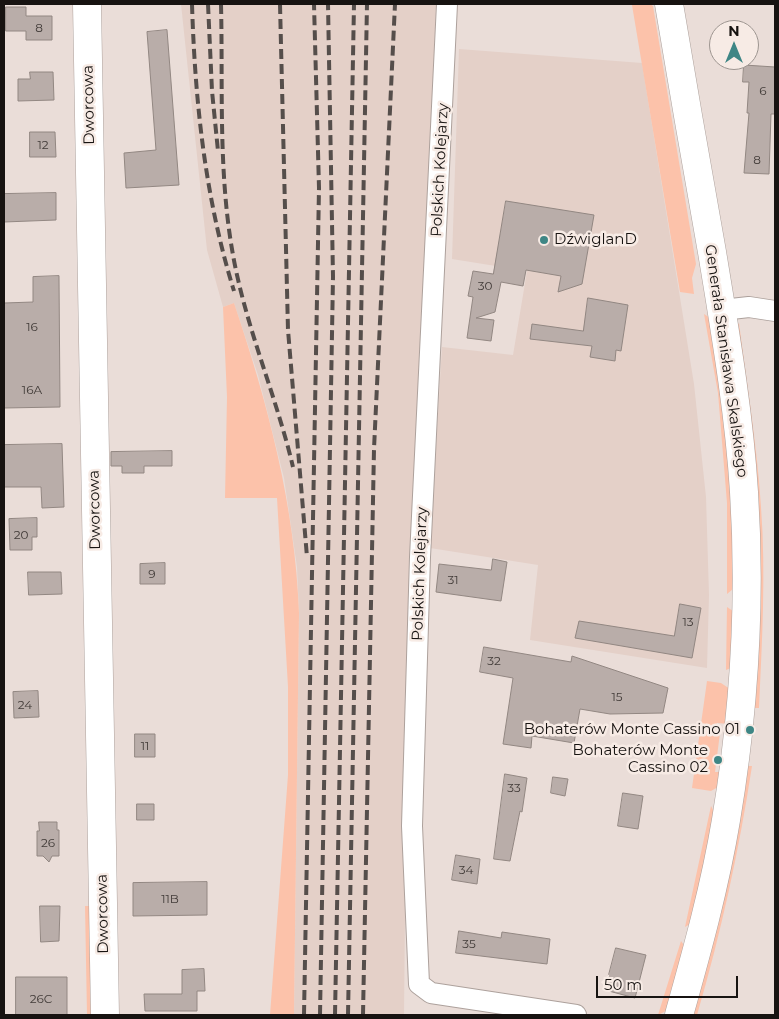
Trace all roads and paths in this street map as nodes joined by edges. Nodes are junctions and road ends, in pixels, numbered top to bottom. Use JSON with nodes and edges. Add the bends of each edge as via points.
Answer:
{"nodes":[{"id":1,"x":86,"y":4,"type":"edge"},
{"id":2,"x":447,"y":4,"type":"edge"},
{"id":3,"x":668,"y":4,"type":"edge"},
{"id":4,"x":722,"y":310,"type":"junction"},
{"id":5,"x":775,"y":311,"type":"edge"},
{"id":6,"x":105,"y":1015,"type":"edge"},
{"id":7,"x":576,"y":1015,"type":"edge"},
{"id":8,"x":679,"y":1015,"type":"edge"}],
"edges":[{"from":1,"to":6,"type":"street","name":"Dworcowa"},
{"from":2,"to":7,"type":"street","name":"Polskich Kolejarzy","via":[[420,557],[412,826],[419,984],[431,993]]},
{"from":3,"to":4,"type":"street","name":"Generała Stanisława Skalskiego"},
{"from":4,"to":5,"type":"street","via":[[749,307]]},
{"from":4,"to":8,"type":"street","name":"Generała Stanisława Skalskiego","via":[[744,491],[744,648],[726,822]]}]}
